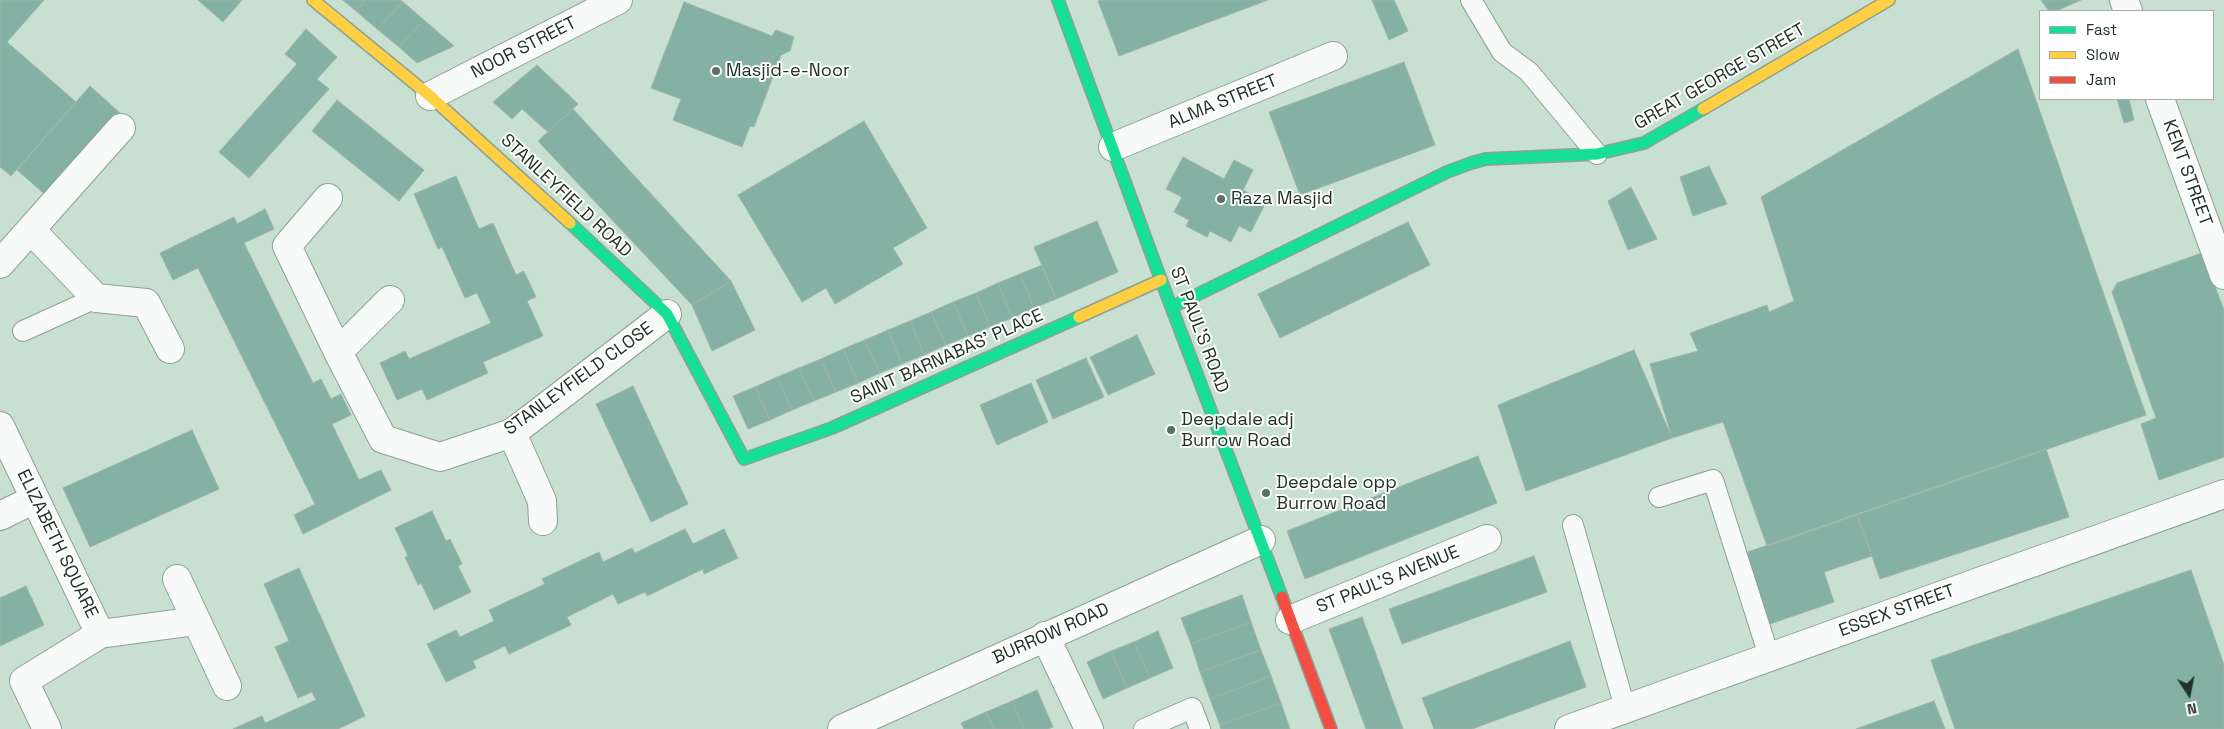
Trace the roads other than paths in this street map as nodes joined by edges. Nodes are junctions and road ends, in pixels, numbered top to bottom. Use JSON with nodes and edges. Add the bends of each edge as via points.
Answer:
{"nodes":[{"id":1,"x":313,"y":0,"type":"edge"},
{"id":2,"x":618,"y":0,"type":"edge"},
{"id":3,"x":1058,"y":0,"type":"edge"},
{"id":4,"x":1471,"y":0,"type":"edge"},
{"id":5,"x":1889,"y":0,"type":"edge"},
{"id":6,"x":1332,"y":56,"type":"dead end"},
{"id":7,"x":430,"y":96,"type":"junction"},
{"id":8,"x":2160,"y":100,"type":"edge"},
{"id":9,"x":121,"y":128,"type":"dead end"},
{"id":10,"x":1113,"y":147,"type":"junction"},
{"id":11,"x":1597,"y":154,"type":"junction"},
{"id":12,"x":328,"y":198,"type":"dead end"},
{"id":13,"x":31,"y":230,"type":"junction"},
{"id":14,"x":5,"y":258,"type":"edge"},
{"id":15,"x":2224,"y":275,"type":"edge"},
{"id":16,"x":1161,"y":280,"type":"junction"},
{"id":17,"x":96,"y":298,"type":"junction"},
{"id":18,"x":390,"y":300,"type":"dead end"},
{"id":19,"x":1172,"y":307,"type":"junction"},
{"id":20,"x":667,"y":314,"type":"junction"},
{"id":21,"x":23,"y":331,"type":"dead end"},
{"id":22,"x":170,"y":349,"type":"dead end"},
{"id":23,"x":338,"y":352,"type":"junction"},
{"id":24,"x":0,"y":426,"type":"edge"},
{"id":25,"x":512,"y":433,"type":"junction"},
{"id":26,"x":744,"y":459,"type":"joint"},
{"id":27,"x":2224,"y":494,"type":"edge"},
{"id":28,"x":1660,"y":497,"type":"dead end"},
{"id":29,"x":35,"y":499,"type":"junction"},
{"id":30,"x":0,"y":516,"type":"edge"},
{"id":31,"x":543,"y":521,"type":"dead end"},
{"id":32,"x":1573,"y":525,"type":"dead end"},
{"id":33,"x":1486,"y":539,"type":"dead end"},
{"id":34,"x":1261,"y":540,"type":"junction"},
{"id":35,"x":177,"y":579,"type":"dead end"},
{"id":36,"x":1290,"y":620,"type":"junction"},
{"id":37,"x":196,"y":621,"type":"junction"},
{"id":38,"x":100,"y":634,"type":"junction"},
{"id":39,"x":1046,"y":636,"type":"junction"},
{"id":40,"x":1769,"y":656,"type":"junction"},
{"id":41,"x":227,"y":686,"type":"dead end"},
{"id":42,"x":1625,"y":708,"type":"junction"},
{"id":43,"x":871,"y":723,"type":"edge"},
{"id":44,"x":48,"y":729,"type":"edge"},
{"id":45,"x":842,"y":729,"type":"edge"},
{"id":46,"x":1089,"y":729,"type":"edge"},
{"id":47,"x":1144,"y":729,"type":"edge"},
{"id":48,"x":1200,"y":729,"type":"edge"},
{"id":49,"x":1331,"y":729,"type":"edge"},
{"id":50,"x":1569,"y":729,"type":"edge"}],
"edges":[{"from":1,"to":7,"type":"street","name":"STANLEYFIELD ROAD"},
{"from":2,"to":7,"type":"street","name":"NOOR STREET"},
{"from":3,"to":10,"type":"street","name":"ST PAUL'S ROAD"},
{"from":4,"to":11,"type":"lane","via":[[1502,52],[1529,72]]},
{"from":5,"to":11,"type":"street","name":"GREAT GEORGE STREET","via":[[1644,143]]},
{"from":6,"to":10,"type":"street","name":"ALMA STREET"},
{"from":7,"to":20,"type":"street","name":"STANLEYFIELD ROAD"},
{"from":8,"to":15,"type":"street","name":"KENT STREET"},
{"from":9,"to":13,"type":"street"},
{"from":10,"to":16,"type":"street","name":"ST PAUL'S ROAD"},
{"from":11,"to":19,"type":"street","name":"GREAT GEORGE STREET","via":[[1486,159],[1470,163]]},
{"from":12,"to":23,"type":"street","name":"STANLEYFIELD CLOSE","via":[[287,246]]},
{"from":13,"to":14,"type":"street"},
{"from":13,"to":17,"type":"street"},
{"from":16,"to":19,"type":"street","name":"ST PAUL'S ROAD"},
{"from":16,"to":26,"type":"street","name":"SAINT BARNABAS' PLACE","via":[[832,428]]},
{"from":17,"to":21,"type":"lane"},
{"from":17,"to":22,"type":"street","via":[[146,302]]},
{"from":18,"to":23,"type":"street"},
{"from":19,"to":34,"type":"street","name":"ST PAUL'S ROAD"},
{"from":20,"to":25,"type":"street","name":"STANLEYFIELD CLOSE"},
{"from":20,"to":26,"type":"street","name":"STANLEYFIELD ROAD"},
{"from":23,"to":25,"type":"street","name":"STANLEYFIELD CLOSE","via":[[383,440],[440,457]]},
{"from":24,"to":29,"type":"street","name":"ELIZABETH SQUARE"},
{"from":25,"to":31,"type":"street","via":[[542,501]]},
{"from":27,"to":40,"type":"street","name":"ESSEX STREET"},
{"from":28,"to":40,"type":"lane","via":[[1713,480]]},
{"from":29,"to":30,"type":"street"},
{"from":29,"to":38,"type":"street","name":"ELIZABETH SQUARE"},
{"from":32,"to":42,"type":"lane"},
{"from":33,"to":36,"type":"street","name":"ST PAUL'S AVENUE"},
{"from":34,"to":36,"type":"street","name":"ST PAUL'S ROAD"},
{"from":34,"to":39,"type":"street","name":"BURROW ROAD"},
{"from":35,"to":37,"type":"street"},
{"from":36,"to":49,"type":"street","name":"ST PAUL'S ROAD"},
{"from":37,"to":38,"type":"street"},
{"from":37,"to":41,"type":"street"},
{"from":38,"to":44,"type":"street","via":[[24,681]]},
{"from":39,"to":43,"type":"street","name":"BURROW ROAD"},
{"from":39,"to":46,"type":"street"},
{"from":40,"to":42,"type":"street","name":"ESSEX STREET"},
{"from":42,"to":50,"type":"street","name":"ESSEX STREET"},
{"from":43,"to":45,"type":"street","name":"BURROW ROAD"},
{"from":47,"to":48,"type":"lane","via":[[1192,708]]}]}
